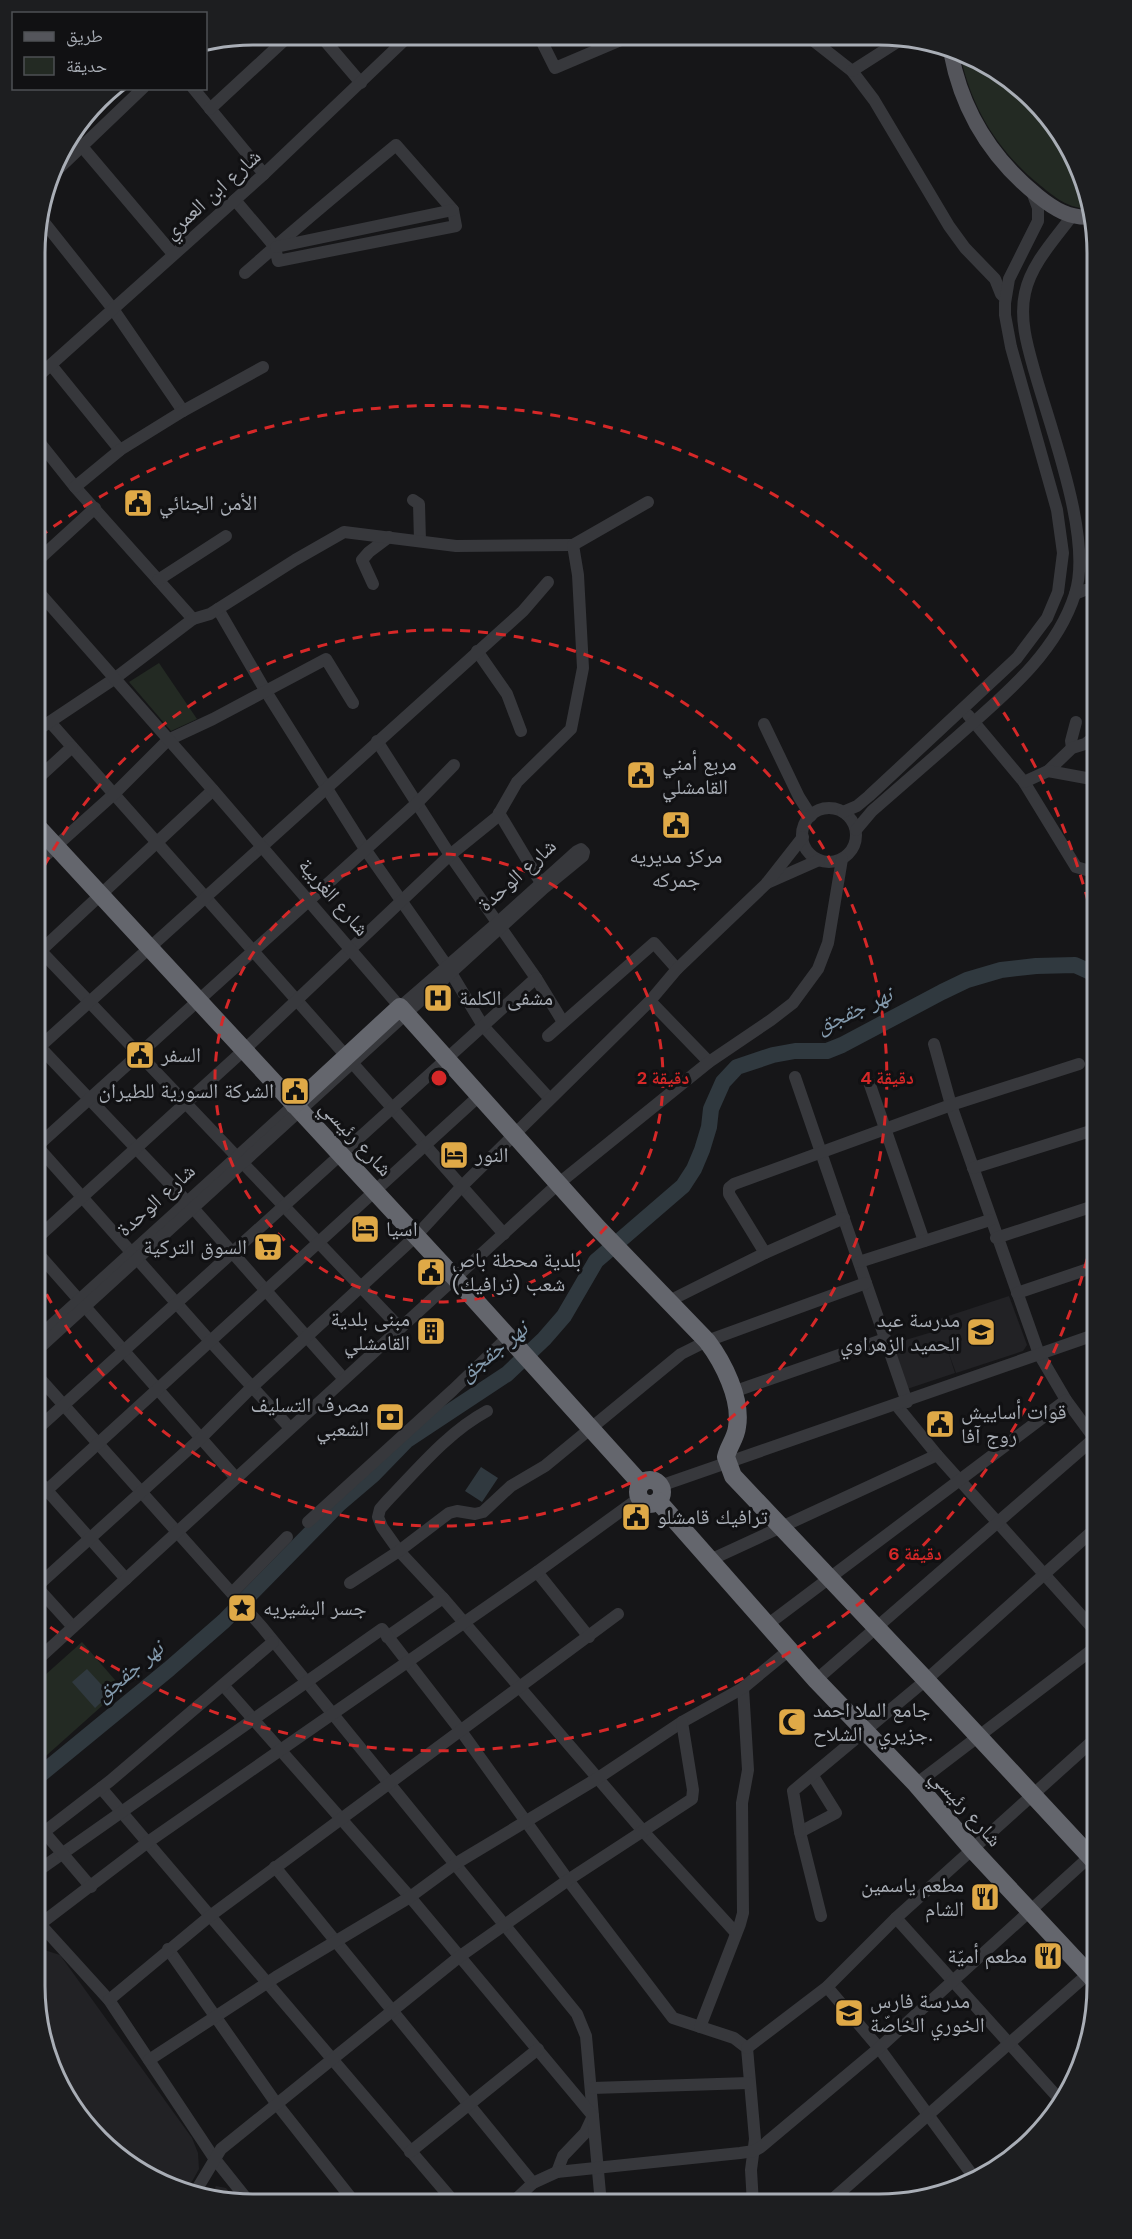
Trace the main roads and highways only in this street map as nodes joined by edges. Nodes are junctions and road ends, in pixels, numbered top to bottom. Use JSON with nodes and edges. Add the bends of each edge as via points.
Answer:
{"nodes":[{"id":1,"x":951,"y":58,"type":"edge"},
{"id":2,"x":1084,"y":219,"type":"edge"},
{"id":3,"x":45,"y":834,"type":"edge"},
{"id":4,"x":403,"y":1010,"type":"joint"},
{"id":5,"x":297,"y":1108,"type":"junction"},
{"id":6,"x":1087,"y":1849,"type":"edge"},
{"id":7,"x":1087,"y":1967,"type":"edge"}],
"edges":[{"from":1,"to":2,"type":"main road","via":[[972,116],[994,153],[1053,207]]},
{"from":3,"to":5,"type":"highway","name":"شارع رئيسي"},
{"from":4,"to":5,"type":"highway","name":"شارع الوحدة"},
{"from":4,"to":6,"type":"highway","name":"شارع الغربية","via":[[601,1232],[707,1341],[733,1392],[738,1424],[727,1463],[738,1483]]},
{"from":5,"to":7,"type":"highway","name":"شارع رئيسي","via":[[549,1382],[640,1491],[649,1480],[657,1483],[659,1494],[766,1625],[1029,1910]]}]}
